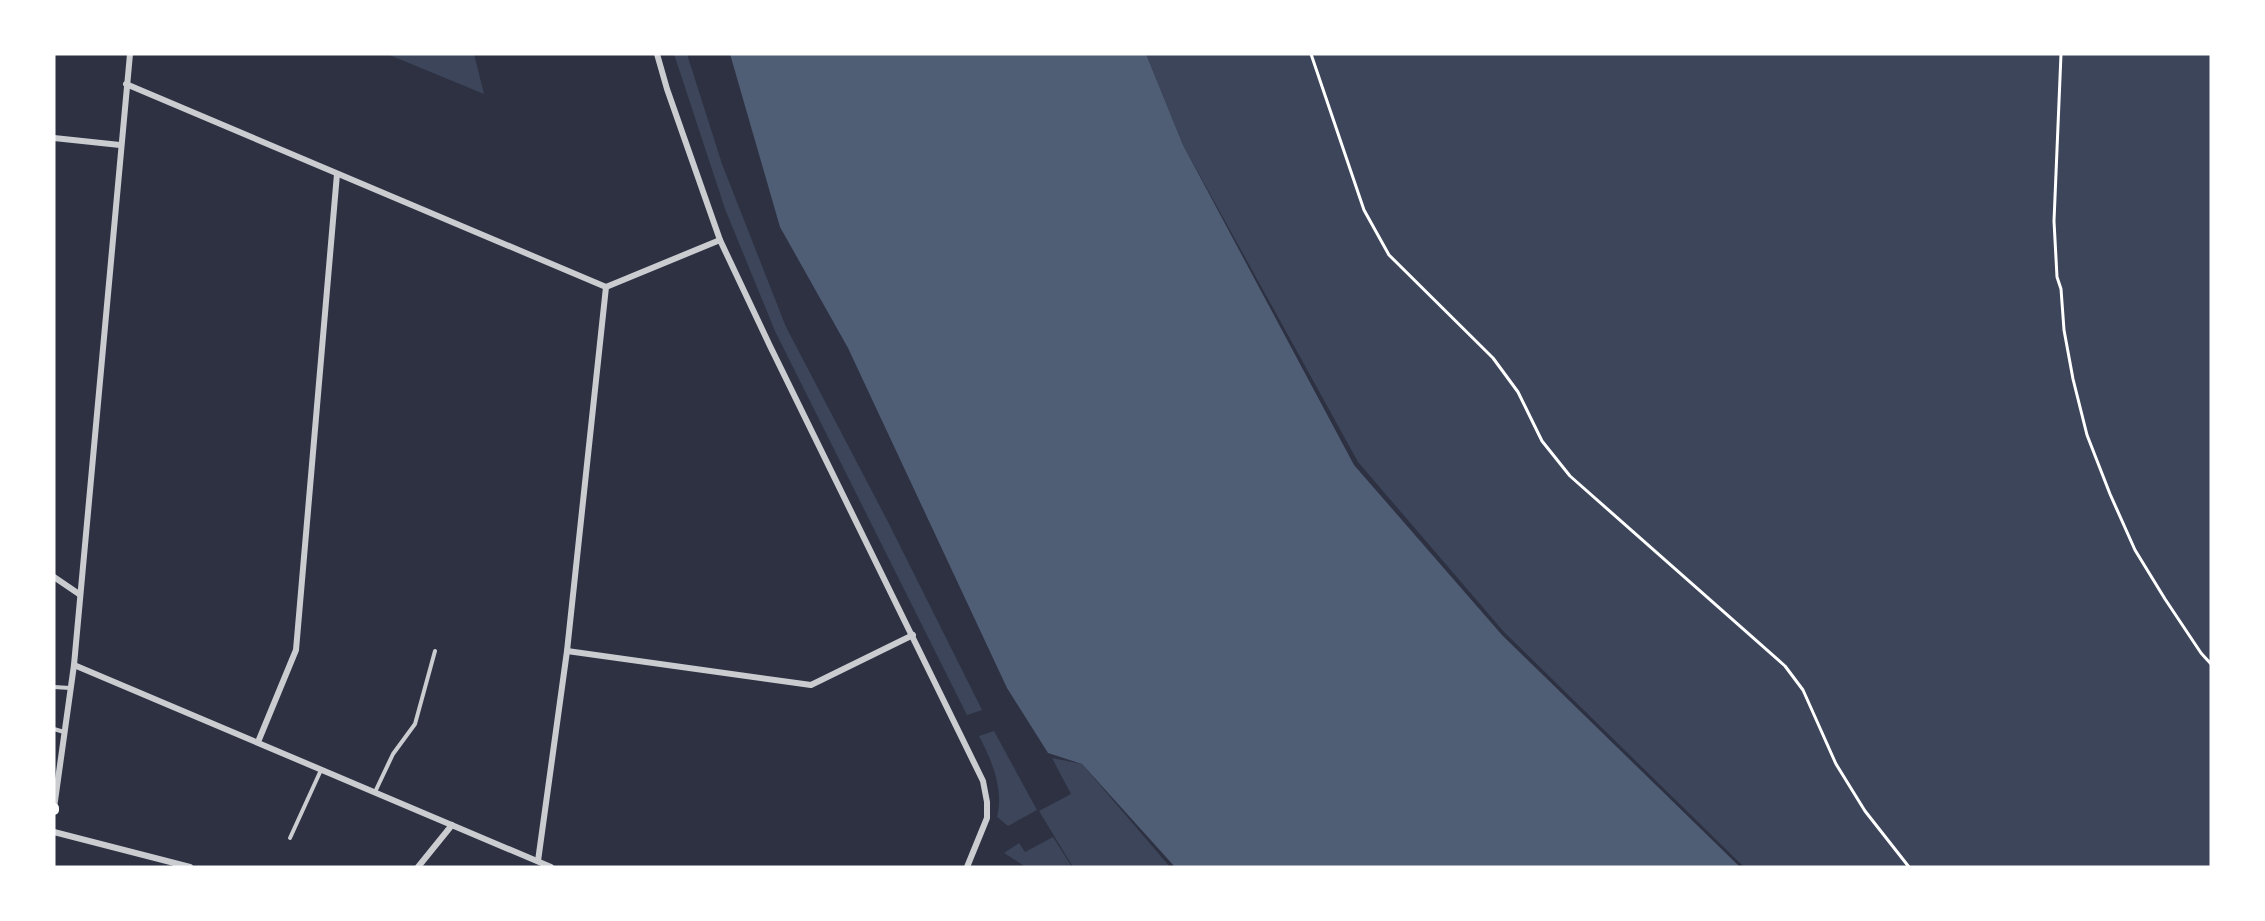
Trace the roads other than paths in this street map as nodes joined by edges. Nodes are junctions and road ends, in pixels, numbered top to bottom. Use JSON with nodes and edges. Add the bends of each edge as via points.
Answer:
{"nodes":[{"id":1,"x":130,"y":54,"type":"edge"},
{"id":2,"x":657,"y":54,"type":"edge"},
{"id":3,"x":126,"y":84,"type":"junction"},
{"id":4,"x":54,"y":138,"type":"edge"},
{"id":5,"x":120,"y":145,"type":"junction"},
{"id":6,"x":337,"y":174,"type":"junction"},
{"id":7,"x":720,"y":240,"type":"junction"},
{"id":8,"x":606,"y":287,"type":"junction"},
{"id":9,"x":54,"y":577,"type":"edge"},
{"id":10,"x":79,"y":594,"type":"junction"},
{"id":11,"x":913,"y":635,"type":"junction"},
{"id":12,"x":435,"y":651,"type":"dead end"},
{"id":13,"x":567,"y":651,"type":"junction"},
{"id":14,"x":74,"y":665,"type":"junction"},
{"id":15,"x":54,"y":687,"type":"edge"},
{"id":16,"x":70,"y":688,"type":"junction"},
{"id":17,"x":54,"y":729,"type":"edge"},
{"id":18,"x":64,"y":732,"type":"junction"},
{"id":19,"x":258,"y":742,"type":"junction"},
{"id":20,"x":321,"y":769,"type":"junction"},
{"id":21,"x":375,"y":792,"type":"junction"},
{"id":22,"x":54,"y":809,"type":"edge"},
{"id":23,"x":452,"y":825,"type":"junction"},
{"id":24,"x":54,"y":832,"type":"edge"},
{"id":25,"x":290,"y":838,"type":"dead end"},
{"id":26,"x":537,"y":861,"type":"junction"},
{"id":27,"x":190,"y":867,"type":"edge"},
{"id":28,"x":418,"y":867,"type":"edge"},
{"id":29,"x":551,"y":867,"type":"edge"},
{"id":30,"x":967,"y":867,"type":"edge"}],
"edges":[{"from":1,"to":3,"type":"street"},
{"from":2,"to":7,"type":"street"},
{"from":3,"to":5,"type":"street"},
{"from":3,"to":6,"type":"street"},
{"from":4,"to":5,"type":"street"},
{"from":5,"to":10,"type":"street"},
{"from":6,"to":8,"type":"street"},
{"from":6,"to":19,"type":"street","via":[[296,650]]},
{"from":7,"to":8,"type":"street"},
{"from":7,"to":11,"type":"street"},
{"from":8,"to":13,"type":"street"},
{"from":9,"to":10,"type":"street"},
{"from":10,"to":14,"type":"street"},
{"from":11,"to":13,"type":"street","via":[[811,685]]},
{"from":11,"to":30,"type":"street","via":[[983,781],[987,818]]},
{"from":12,"to":21,"type":"lane","via":[[416,724],[393,754]]},
{"from":13,"to":26,"type":"street"},
{"from":14,"to":16,"type":"street"},
{"from":14,"to":19,"type":"street"},
{"from":15,"to":16,"type":"lane"},
{"from":16,"to":18,"type":"street"},
{"from":17,"to":18,"type":"lane"},
{"from":18,"to":22,"type":"street"},
{"from":19,"to":20,"type":"street"},
{"from":20,"to":21,"type":"street"},
{"from":20,"to":25,"type":"lane"},
{"from":21,"to":23,"type":"street"},
{"from":23,"to":26,"type":"street"},
{"from":23,"to":28,"type":"street"},
{"from":24,"to":27,"type":"street"},
{"from":26,"to":29,"type":"street"}]}
